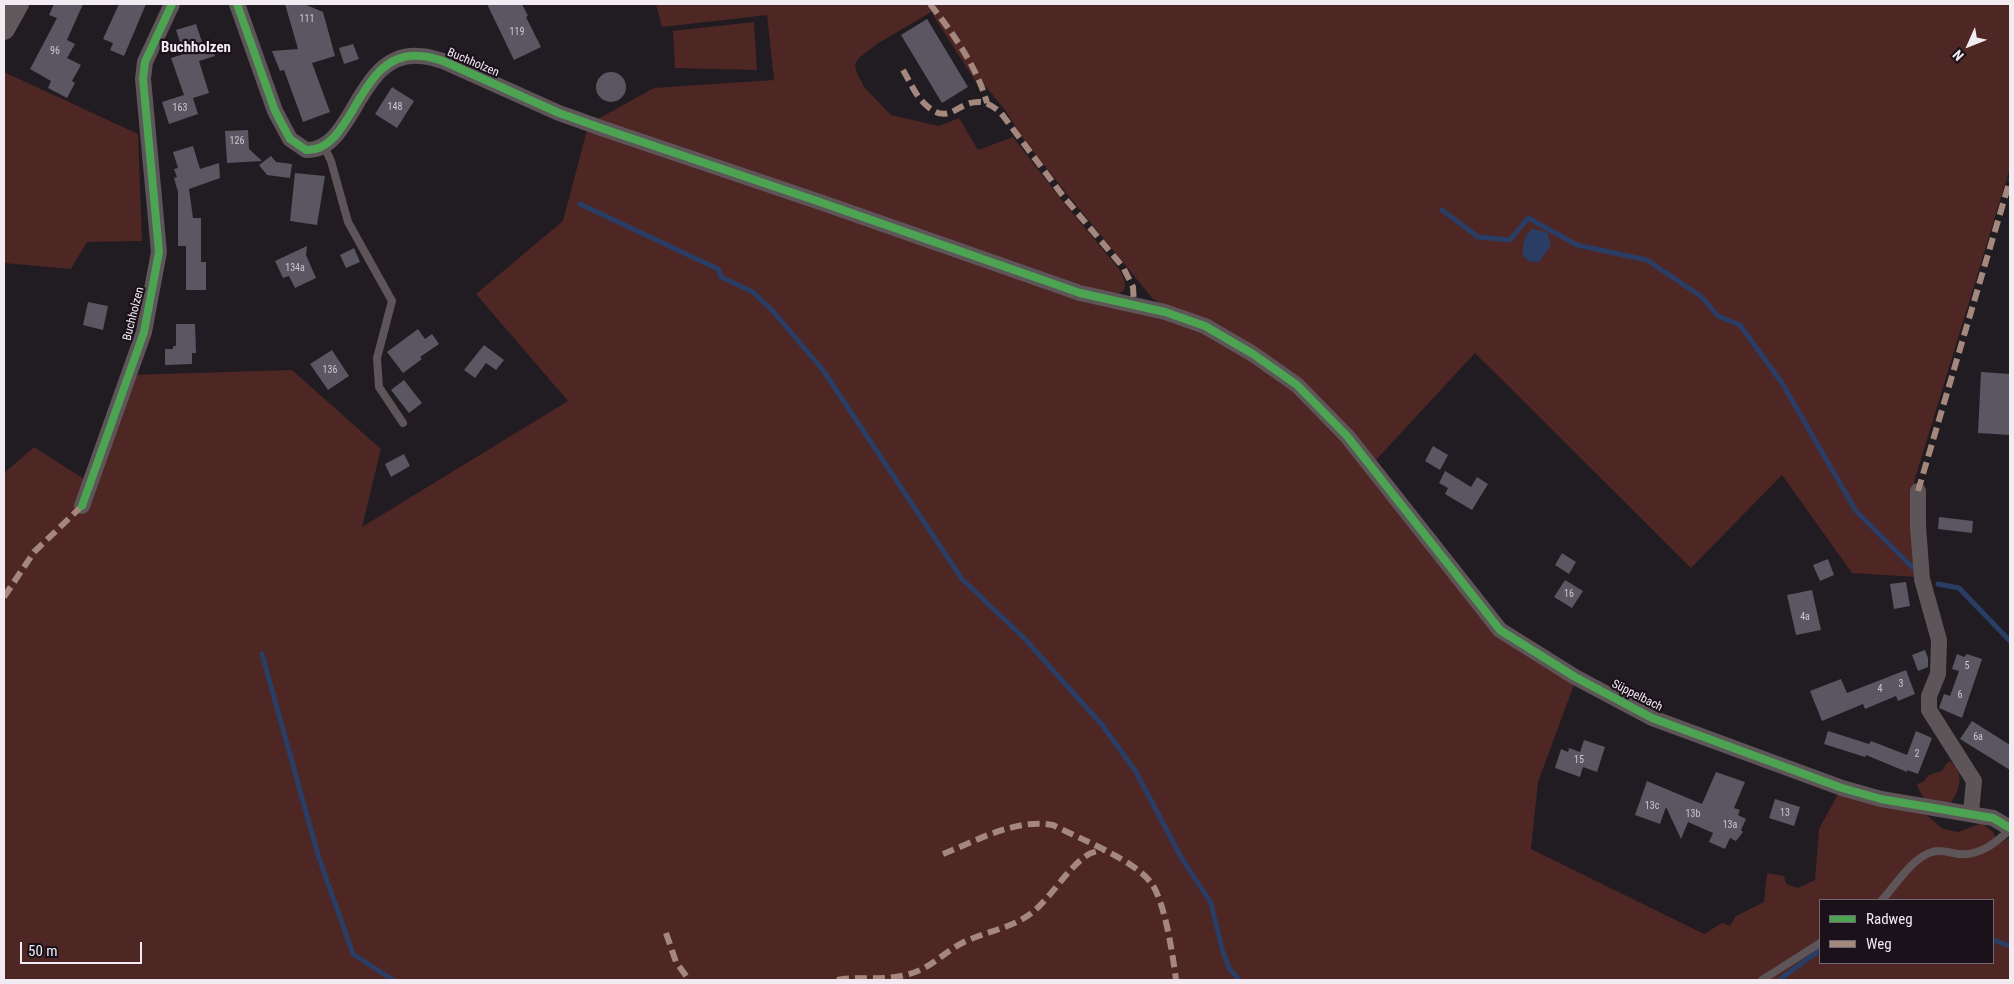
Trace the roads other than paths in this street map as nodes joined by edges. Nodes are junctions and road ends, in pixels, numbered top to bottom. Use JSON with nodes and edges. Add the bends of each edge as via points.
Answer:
{"nodes":[{"id":1,"x":18,"y":4,"type":"edge"},
{"id":2,"x":172,"y":4,"type":"edge"},
{"id":3,"x":236,"y":4,"type":"edge"},
{"id":4,"x":4,"y":29,"type":"edge"},
{"id":5,"x":324,"y":146,"type":"junction"},
{"id":6,"x":403,"y":422,"type":"dead end"},
{"id":7,"x":1347,"y":436,"type":"joint"},
{"id":8,"x":1918,"y":491,"type":"dead end"},
{"id":9,"x":82,"y":506,"type":"dead end"},
{"id":10,"x":1971,"y":813,"type":"junction"},
{"id":11,"x":2010,"y":829,"type":"edge"},
{"id":12,"x":1883,"y":899,"type":"edge"},
{"id":13,"x":1819,"y":944,"type":"edge"},
{"id":14,"x":1762,"y":980,"type":"edge"}],
"edges":[{"from":1,"to":4,"type":"street"},
{"from":2,"to":9,"type":"street","name":"Buchholzen","via":[[145,62],[144,79],[160,252],[144,332]]},
{"from":3,"to":5,"type":"street","via":[[283,128],[300,148],[310,150]]},
{"from":5,"to":6,"type":"lane","via":[[348,222],[392,301],[377,358],[379,387]]},
{"from":5,"to":7,"type":"street","name":"Buchholzen","via":[[338,132],[378,72],[396,59],[420,55],[442,61],[559,113],[1080,294],[1165,312],[1205,326],[1284,375]]},
{"from":7,"to":10,"type":"street","name":"Süppelbach","via":[[1500,630],[1575,677],[1652,718],[1842,788],[1881,799]]},
{"from":8,"to":10,"type":"street","via":[[1922,579],[1939,640],[1938,674],[1929,696],[1929,710],[1974,781]]},
{"from":10,"to":11,"type":"street","name":"Süppelbach","via":[[1992,818]]},
{"from":11,"to":12,"type":"lane","via":[[1995,844],[1974,854],[1942,851],[1924,856]]},
{"from":13,"to":14,"type":"lane"}]}
